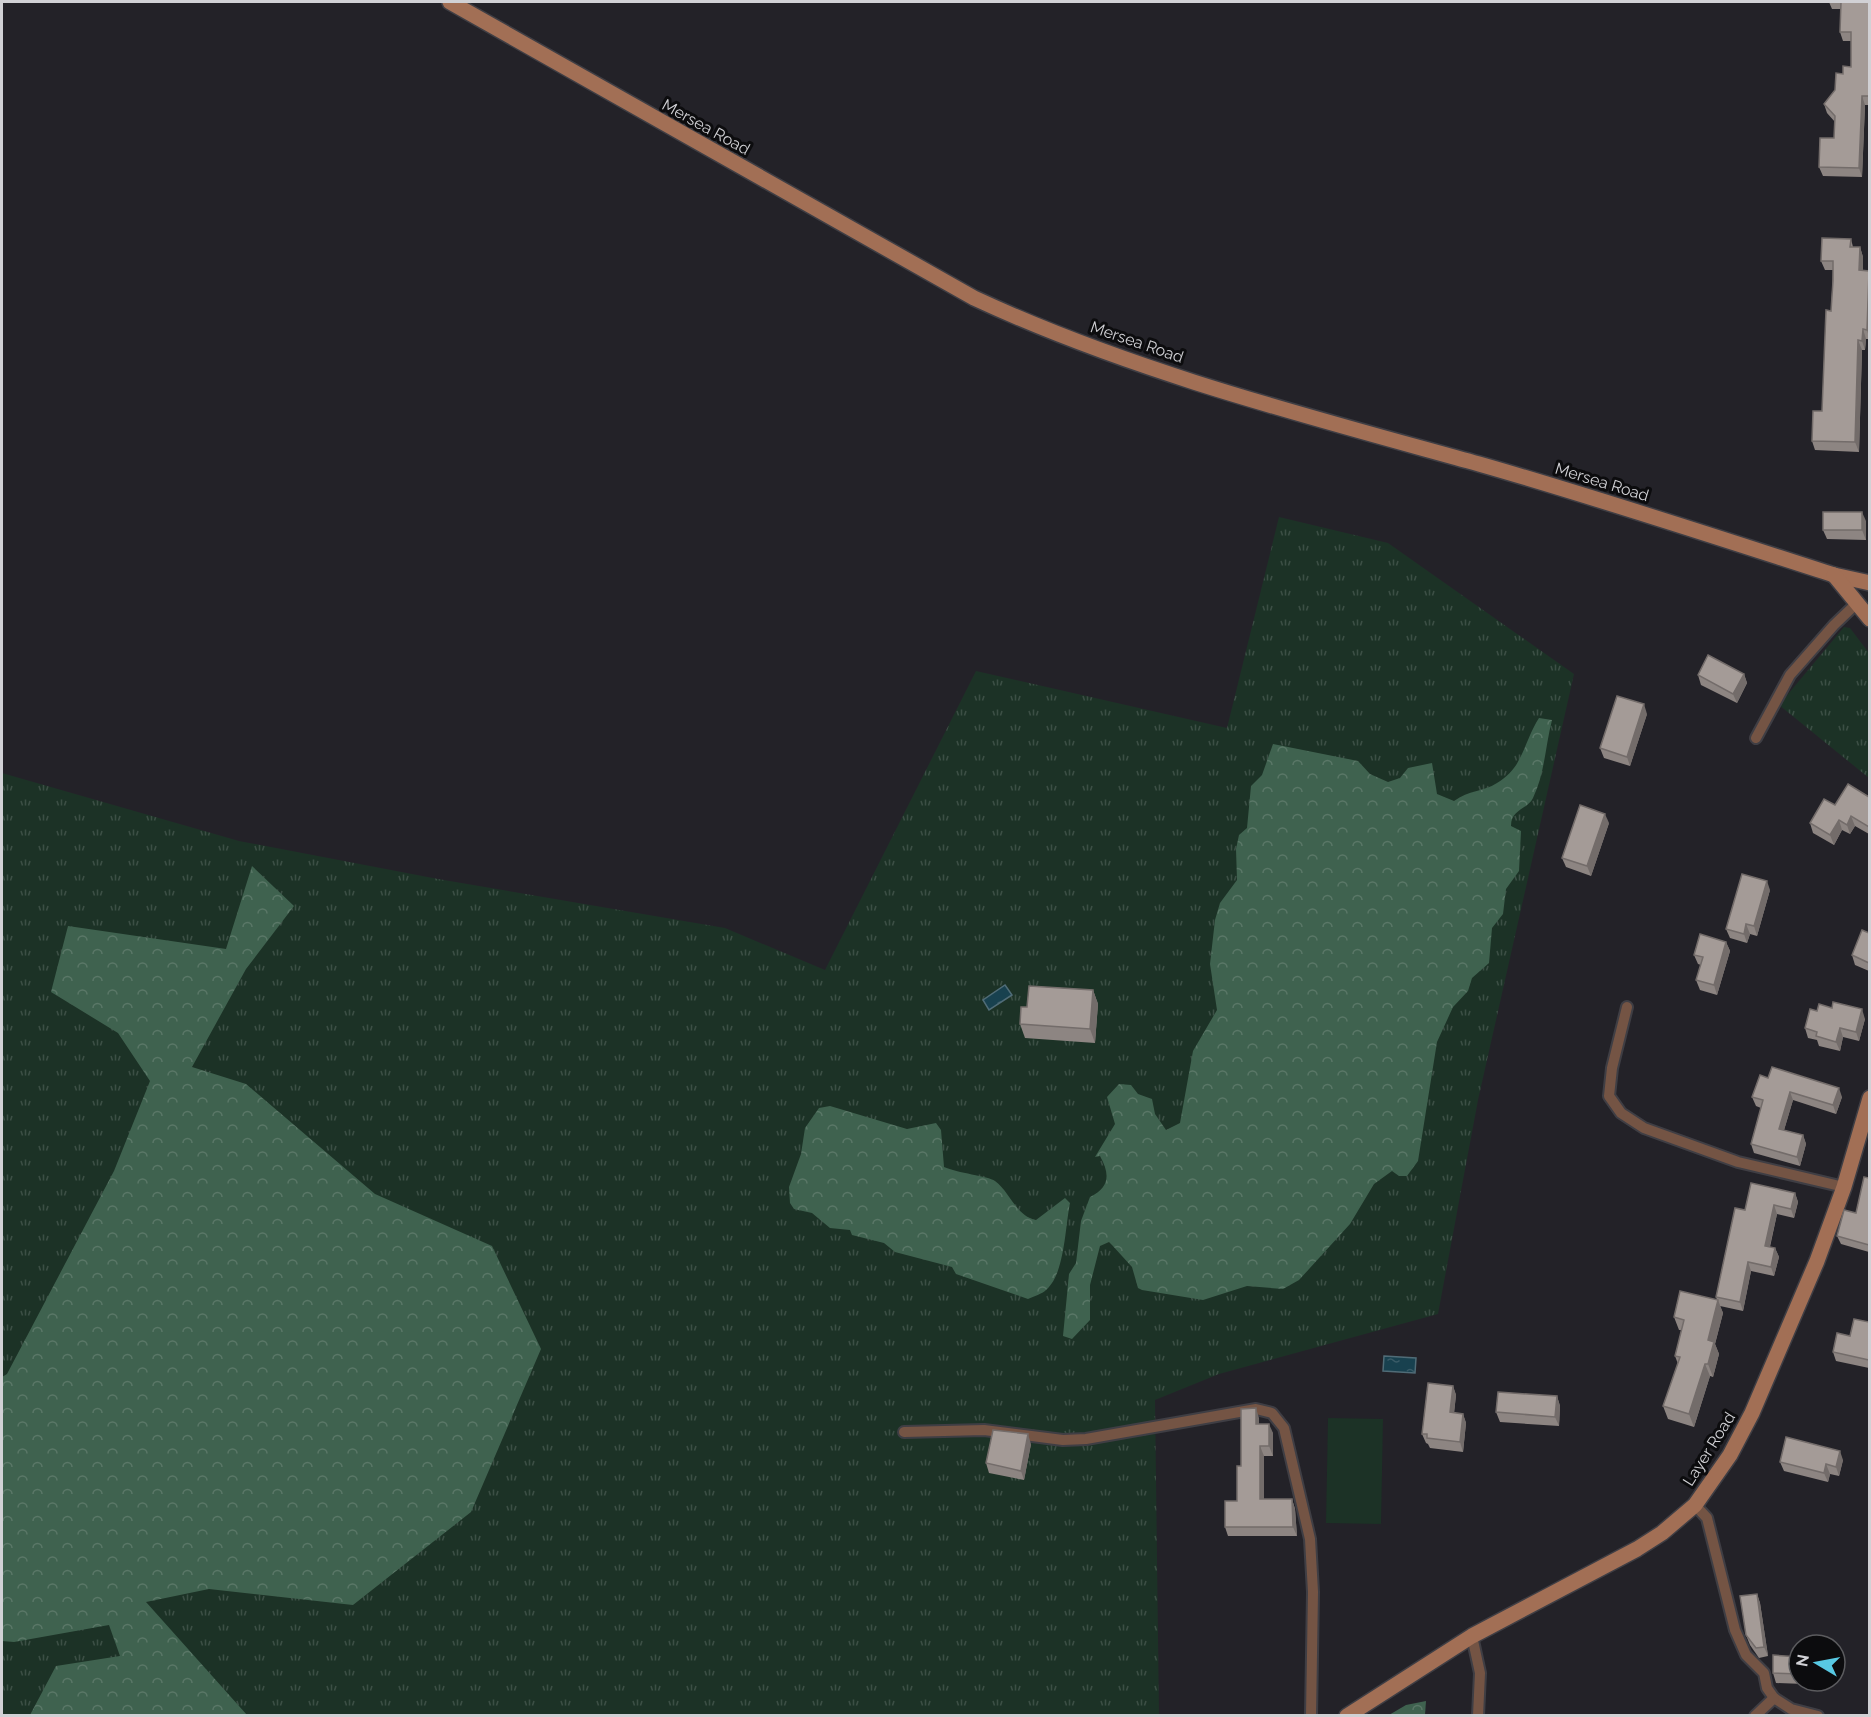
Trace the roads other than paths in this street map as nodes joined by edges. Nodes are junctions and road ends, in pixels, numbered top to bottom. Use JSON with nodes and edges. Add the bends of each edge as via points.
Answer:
{"nodes":[{"id":1,"x":450,"y":2,"type":"edge"},
{"id":2,"x":1834,"y":575,"type":"junction"},
{"id":3,"x":1869,"y":583,"type":"edge"},
{"id":4,"x":1857,"y":603,"type":"junction"},
{"id":5,"x":1869,"y":619,"type":"edge"},
{"id":6,"x":1756,"y":738,"type":"dead end"},
{"id":7,"x":1627,"y":1007,"type":"dead end"},
{"id":8,"x":1869,"y":1098,"type":"edge"},
{"id":9,"x":1844,"y":1187,"type":"junction"},
{"id":10,"x":904,"y":1432,"type":"dead end"},
{"id":11,"x":1695,"y":1505,"type":"junction"},
{"id":12,"x":1472,"y":1636,"type":"junction"},
{"id":13,"x":1774,"y":1698,"type":"junction"},
{"id":14,"x":1311,"y":1716,"type":"edge"},
{"id":15,"x":1347,"y":1716,"type":"edge"},
{"id":16,"x":1478,"y":1716,"type":"edge"},
{"id":17,"x":1755,"y":1716,"type":"edge"},
{"id":18,"x":1818,"y":1716,"type":"edge"}],
"edges":[{"from":1,"to":2,"type":"main road","name":"Mersea Road","via":[[974,298],[1030,324],[1317,419],[1577,492]]},
{"from":2,"to":3,"type":"main road","name":"Mersea Road"},
{"from":2,"to":4,"type":"main road"},
{"from":4,"to":5,"type":"main road"},
{"from":4,"to":6,"type":"lane","via":[[1790,675]]},
{"from":7,"to":9,"type":"lane","via":[[1609,1096],[1621,1113],[1644,1128],[1738,1162]]},
{"from":8,"to":9,"type":"main road","name":"Layer Road"},
{"from":9,"to":11,"type":"main road","name":"Layer Road","via":[[1752,1413],[1730,1455]]},
{"from":10,"to":14,"type":"lane","via":[[984,1430],[1063,1440],[1086,1439],[1256,1409],[1272,1413],[1284,1428],[1310,1539]]},
{"from":11,"to":12,"type":"main road","name":"Layer Road","via":[[1638,1549]]},
{"from":11,"to":13,"type":"lane","via":[[1707,1518],[1736,1630],[1750,1662],[1764,1673]]},
{"from":12,"to":15,"type":"main road","name":"Layer Road"},
{"from":12,"to":16,"type":"lane","via":[[1480,1673]]},
{"from":13,"to":17,"type":"lane"},
{"from":13,"to":18,"type":"lane","via":[[1791,1709]]}]}
